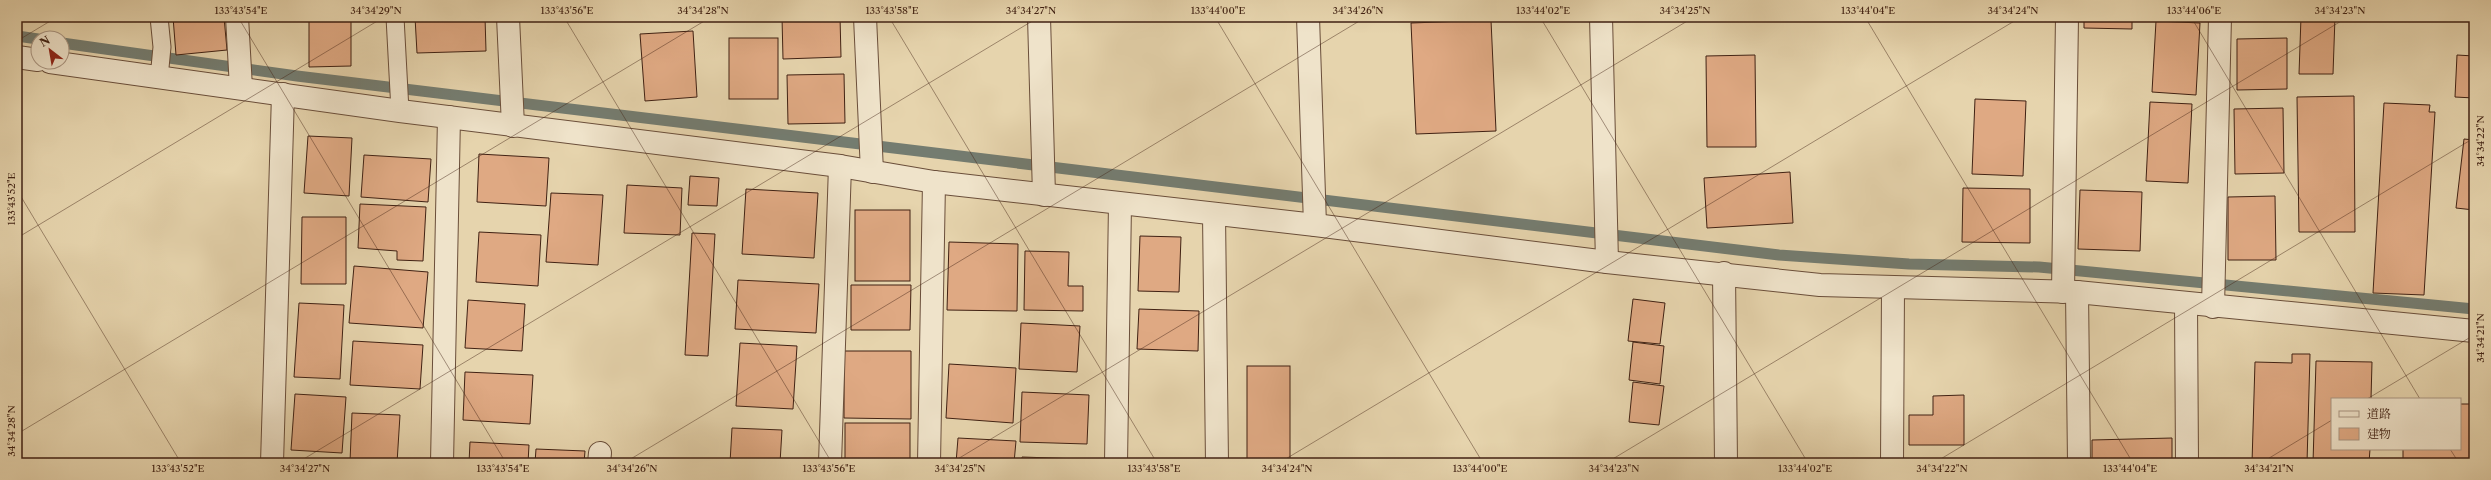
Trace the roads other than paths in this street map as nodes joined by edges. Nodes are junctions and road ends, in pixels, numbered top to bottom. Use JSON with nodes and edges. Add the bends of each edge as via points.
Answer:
{"nodes":[{"id":1,"x":159,"y":17,"type":"edge"},
{"id":2,"x":237,"y":17,"type":"edge"},
{"id":3,"x":395,"y":17,"type":"edge"},
{"id":4,"x":508,"y":17,"type":"edge"},
{"id":5,"x":865,"y":17,"type":"edge"},
{"id":6,"x":1039,"y":17,"type":"edge"},
{"id":7,"x":1308,"y":17,"type":"edge"},
{"id":8,"x":1601,"y":17,"type":"edge"},
{"id":9,"x":2067,"y":17,"type":"edge"},
{"id":10,"x":2220,"y":17,"type":"edge"},
{"id":11,"x":17,"y":57,"type":"edge"},
{"id":12,"x":30,"y":59,"type":"edge"},
{"id":13,"x":70,"y":62,"type":"edge"},
{"id":14,"x":160,"y":63,"type":"junction"},
{"id":15,"x":240,"y":75,"type":"junction"},
{"id":16,"x":283,"y":94,"type":"junction"},
{"id":17,"x":399,"y":94,"type":"junction"},
{"id":18,"x":513,"y":109,"type":"junction"},
{"id":19,"x":450,"y":117,"type":"junction"},
{"id":20,"x":871,"y":155,"type":"junction"},
{"id":21,"x":840,"y":166,"type":"junction"},
{"id":22,"x":1043,"y":177,"type":"junction"},
{"id":23,"x":934,"y":182,"type":"junction"},
{"id":24,"x":1120,"y":204,"type":"junction"},
{"id":25,"x":1315,"y":209,"type":"junction"},
{"id":26,"x":1214,"y":214,"type":"junction"},
{"id":27,"x":1606,"y":244,"type":"junction"},
{"id":28,"x":1724,"y":273,"type":"junction"},
{"id":29,"x":2067,"y":281,"type":"junction"},
{"id":30,"x":1893,"y":288,"type":"junction"},
{"id":31,"x":2213,"y":292,"type":"junction"},
{"id":32,"x":2186,"y":304,"type":"junction"},
{"id":33,"x":2474,"y":331,"type":"edge"},
{"id":34,"x":272,"y":463,"type":"edge"},
{"id":35,"x":442,"y":463,"type":"edge"},
{"id":36,"x":830,"y":463,"type":"edge"},
{"id":37,"x":929,"y":463,"type":"edge"},
{"id":38,"x":1116,"y":463,"type":"edge"},
{"id":39,"x":1217,"y":463,"type":"edge"},
{"id":40,"x":1726,"y":463,"type":"edge"},
{"id":41,"x":1892,"y":463,"type":"edge"},
{"id":42,"x":2079,"y":463,"type":"edge"},
{"id":43,"x":2187,"y":463,"type":"edge"}],
"edges":[{"from":1,"to":14,"type":"lane"},
{"from":2,"to":15,"type":"street"},
{"from":3,"to":17,"type":"lane"},
{"from":4,"to":18,"type":"street"},
{"from":5,"to":20,"type":"street"},
{"from":6,"to":22,"type":"street"},
{"from":7,"to":25,"type":"street"},
{"from":8,"to":27,"type":"street"},
{"from":9,"to":29,"type":"street"},
{"from":10,"to":31,"type":"street"},
{"from":11,"to":12,"type":"street"},
{"from":13,"to":14,"type":"street"},
{"from":14,"to":15,"type":"street"},
{"from":15,"to":16,"type":"street"},
{"from":16,"to":17,"type":"street"},
{"from":16,"to":34,"type":"street"},
{"from":17,"to":19,"type":"street"},
{"from":18,"to":19,"type":"street"},
{"from":18,"to":21,"type":"street"},
{"from":19,"to":35,"type":"street"},
{"from":20,"to":21,"type":"street"},
{"from":20,"to":23,"type":"street"},
{"from":21,"to":36,"type":"street"},
{"from":22,"to":23,"type":"street"},
{"from":22,"to":24,"type":"street"},
{"from":23,"to":37,"type":"street"},
{"from":24,"to":26,"type":"street"},
{"from":24,"to":38,"type":"street"},
{"from":25,"to":26,"type":"street"},
{"from":25,"to":27,"type":"street"},
{"from":26,"to":39,"type":"street"},
{"from":27,"to":28,"type":"street"},
{"from":28,"to":30,"type":"street","via":[[1820,285]]},
{"from":28,"to":40,"type":"street"},
{"from":29,"to":30,"type":"street"},
{"from":29,"to":32,"type":"street"},
{"from":29,"to":42,"type":"street"},
{"from":30,"to":41,"type":"street"},
{"from":31,"to":32,"type":"street"},
{"from":31,"to":33,"type":"street"},
{"from":32,"to":43,"type":"street"}]}
